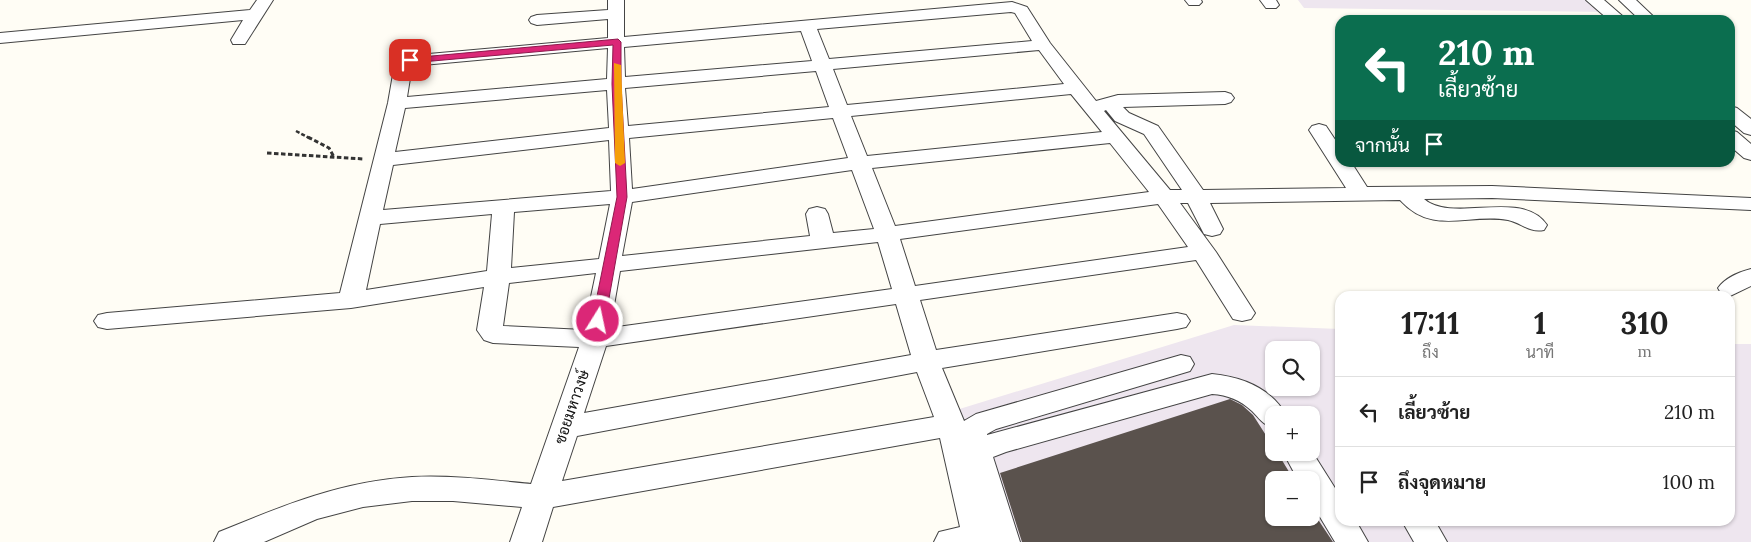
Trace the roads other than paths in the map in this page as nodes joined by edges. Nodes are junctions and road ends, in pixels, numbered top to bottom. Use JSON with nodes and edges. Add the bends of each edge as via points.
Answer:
{"nodes":[{"id":1,"x":264,"y":0,"type":"edge"},
{"id":2,"x":1594,"y":0,"type":"edge"},
{"id":3,"x":1627,"y":0,"type":"edge"},
{"id":4,"x":255,"y":14,"type":"junction"},
{"id":5,"x":1612,"y":15,"type":"edge"},
{"id":6,"x":1644,"y":15,"type":"edge"},
{"id":7,"x":617,"y":21,"type":"edge"},
{"id":8,"x":807,"y":25,"type":"junction"},
{"id":9,"x":534,"y":27,"type":"dead end"},
{"id":10,"x":0,"y":38,"type":"edge"},
{"id":11,"x":239,"y":40,"type":"dead end"},
{"id":12,"x":1043,"y":45,"type":"junction"},
{"id":13,"x":822,"y":65,"type":"junction"},
{"id":14,"x":616,"y":84,"type":"junction"},
{"id":15,"x":1076,"y":88,"type":"junction"},
{"id":16,"x":1225,"y":98,"type":"dead end"},
{"id":17,"x":1113,"y":100,"type":"junction"},
{"id":18,"x":397,"y":103,"type":"junction"},
{"id":19,"x":839,"y":110,"type":"junction"},
{"id":20,"x":1735,"y":110,"type":"edge"},
{"id":21,"x":1751,"y":110,"type":"edge"},
{"id":22,"x":1735,"y":115,"type":"edge"},
{"id":23,"x":1751,"y":129,"type":"edge"},
{"id":24,"x":1319,"y":130,"type":"dead end"},
{"id":25,"x":618,"y":133,"type":"junction"},
{"id":26,"x":1116,"y":137,"type":"junction"},
{"id":27,"x":1735,"y":140,"type":"edge"},
{"id":28,"x":1335,"y":154,"type":"edge"},
{"id":29,"x":1751,"y":154,"type":"edge"},
{"id":30,"x":383,"y":160,"type":"junction"},
{"id":31,"x":858,"y":163,"type":"junction"},
{"id":32,"x":1343,"y":167,"type":"edge"},
{"id":33,"x":1405,"y":193,"type":"junction"},
{"id":34,"x":1361,"y":194,"type":"junction"},
{"id":35,"x":1161,"y":196,"type":"junction"},
{"id":36,"x":1197,"y":196,"type":"junction"},
{"id":37,"x":622,"y":197,"type":"junction"},
{"id":38,"x":1751,"y":204,"type":"edge"},
{"id":39,"x":504,"y":207,"type":"junction"},
{"id":40,"x":817,"y":214,"type":"dead end"},
{"id":41,"x":369,"y":218,"type":"junction"},
{"id":42,"x":1536,"y":225,"type":"dead end"},
{"id":43,"x":1212,"y":229,"type":"dead end"},
{"id":44,"x":887,"y":234,"type":"junction"},
{"id":45,"x":823,"y":241,"type":"junction"},
{"id":46,"x":1201,"y":252,"type":"junction"},
{"id":47,"x":608,"y":266,"type":"junction"},
{"id":48,"x":498,"y":277,"type":"junction"},
{"id":49,"x":905,"y":296,"type":"junction"},
{"id":50,"x":351,"y":300,"type":"junction"},
{"id":51,"x":1242,"y":313,"type":"dead end"},
{"id":52,"x":1177,"y":320,"type":"dead end"},
{"id":53,"x":107,"y":321,"type":"dead end"},
{"id":54,"x":595,"y":340,"type":"junction"},
{"id":55,"x":926,"y":362,"type":"junction"},
{"id":56,"x":1181,"y":364,"type":"dead end"},
{"id":57,"x":1265,"y":409,"type":"edge"},
{"id":58,"x":951,"y":425,"type":"junction"},
{"id":59,"x":566,"y":428,"type":"junction"},
{"id":60,"x":977,"y":452,"type":"junction"},
{"id":61,"x":1302,"y":461,"type":"edge"},
{"id":62,"x":542,"y":497,"type":"junction"},
{"id":63,"x":1335,"y":514,"type":"edge"},
{"id":64,"x":1342,"y":526,"type":"edge"},
{"id":65,"x":1421,"y":526,"type":"edge"},
{"id":66,"x":977,"y":541,"type":"edge"},
{"id":67,"x":230,"y":542,"type":"edge"},
{"id":68,"x":526,"y":542,"type":"edge"},
{"id":69,"x":1352,"y":542,"type":"edge"},
{"id":70,"x":1431,"y":542,"type":"edge"}],
"edges":[{"from":1,"to":4,"type":"street"},
{"from":2,"to":5,"type":"street"},
{"from":3,"to":6,"type":"street"},
{"from":4,"to":10,"type":"street"},
{"from":4,"to":11,"type":"street"},
{"from":7,"to":8,"type":"street"},
{"from":7,"to":9,"type":"street"},
{"from":7,"to":14,"type":"street","name":"ซอยมหาวงษ์"},
{"from":7,"to":18,"type":"street","via":[[406,61]]},
{"from":8,"to":12,"type":"street","via":[[1015,7],[1021,10]]},
{"from":8,"to":13,"type":"street"},
{"from":12,"to":13,"type":"street"},
{"from":12,"to":15,"type":"street"},
{"from":13,"to":14,"type":"street","via":[[701,69]]},
{"from":13,"to":19,"type":"street"},
{"from":14,"to":18,"type":"street"},
{"from":14,"to":25,"type":"street","name":"ซอยมหาวงษ์"},
{"from":15,"to":17,"type":"street"},
{"from":15,"to":19,"type":"street"},
{"from":16,"to":17,"type":"street"},
{"from":17,"to":26,"type":"street"},
{"from":17,"to":36,"type":"street","via":[[1122,117],[1155,134]]},
{"from":18,"to":30,"type":"street"},
{"from":19,"to":25,"type":"street"},
{"from":19,"to":31,"type":"street"},
{"from":20,"to":21,"type":"street"},
{"from":22,"to":23,"type":"street"},
{"from":24,"to":28,"type":"street"},
{"from":25,"to":30,"type":"street"},
{"from":25,"to":37,"type":"street","name":"ซอยมหาวงษ์"},
{"from":26,"to":31,"type":"street"},
{"from":26,"to":35,"type":"street"},
{"from":27,"to":29,"type":"street"},
{"from":30,"to":41,"type":"street"},
{"from":31,"to":37,"type":"street"},
{"from":31,"to":44,"type":"street"},
{"from":32,"to":34,"type":"street"},
{"from":33,"to":34,"type":"street"},
{"from":33,"to":38,"type":"street","via":[[1501,192]]},
{"from":33,"to":42,"type":"street","via":[[1430,212],[1508,213],[1526,217]]},
{"from":34,"to":36,"type":"street"},
{"from":35,"to":36,"type":"street"},
{"from":35,"to":44,"type":"street"},
{"from":35,"to":46,"type":"street"},
{"from":36,"to":43,"type":"street"},
{"from":37,"to":39,"type":"street"},
{"from":37,"to":47,"type":"street","name":"ซอยมหาวงษ์"},
{"from":39,"to":41,"type":"street"},
{"from":39,"to":48,"type":"street"},
{"from":40,"to":45,"type":"street"},
{"from":41,"to":50,"type":"street"},
{"from":44,"to":45,"type":"street"},
{"from":44,"to":49,"type":"street"},
{"from":45,"to":47,"type":"street"},
{"from":46,"to":49,"type":"street"},
{"from":46,"to":51,"type":"street"},
{"from":47,"to":48,"type":"street"},
{"from":47,"to":54,"type":"street","name":"ซอยมหาวงษ์"},
{"from":48,"to":50,"type":"street"},
{"from":48,"to":54,"type":"street","via":[[490,330],[493,334]]},
{"from":49,"to":54,"type":"street"},
{"from":49,"to":55,"type":"street"},
{"from":50,"to":53,"type":"street"},
{"from":52,"to":55,"type":"street"},
{"from":54,"to":59,"type":"street","name":"ซอยมหาวงษ์"},
{"from":55,"to":58,"type":"street"},
{"from":55,"to":59,"type":"street"},
{"from":56,"to":60,"type":"street","via":[[986,421],[975,427],[972,433]]},
{"from":57,"to":60,"type":"street","via":[[1251,395],[1232,386],[1212,384],[998,443]]},
{"from":58,"to":62,"type":"street"},
{"from":58,"to":66,"type":"street"},
{"from":59,"to":62,"type":"street","name":"ซอยมหาวงษ์"},
{"from":60,"to":66,"type":"street","via":[[980,465]]},
{"from":61,"to":63,"type":"street"},
{"from":62,"to":67,"type":"street","via":[[453,489],[412,489],[363,495],[311,508]]},
{"from":62,"to":68,"type":"street","name":"ซอยมหาวงษ์"},
{"from":64,"to":69,"type":"street"},
{"from":65,"to":70,"type":"street"}]}
